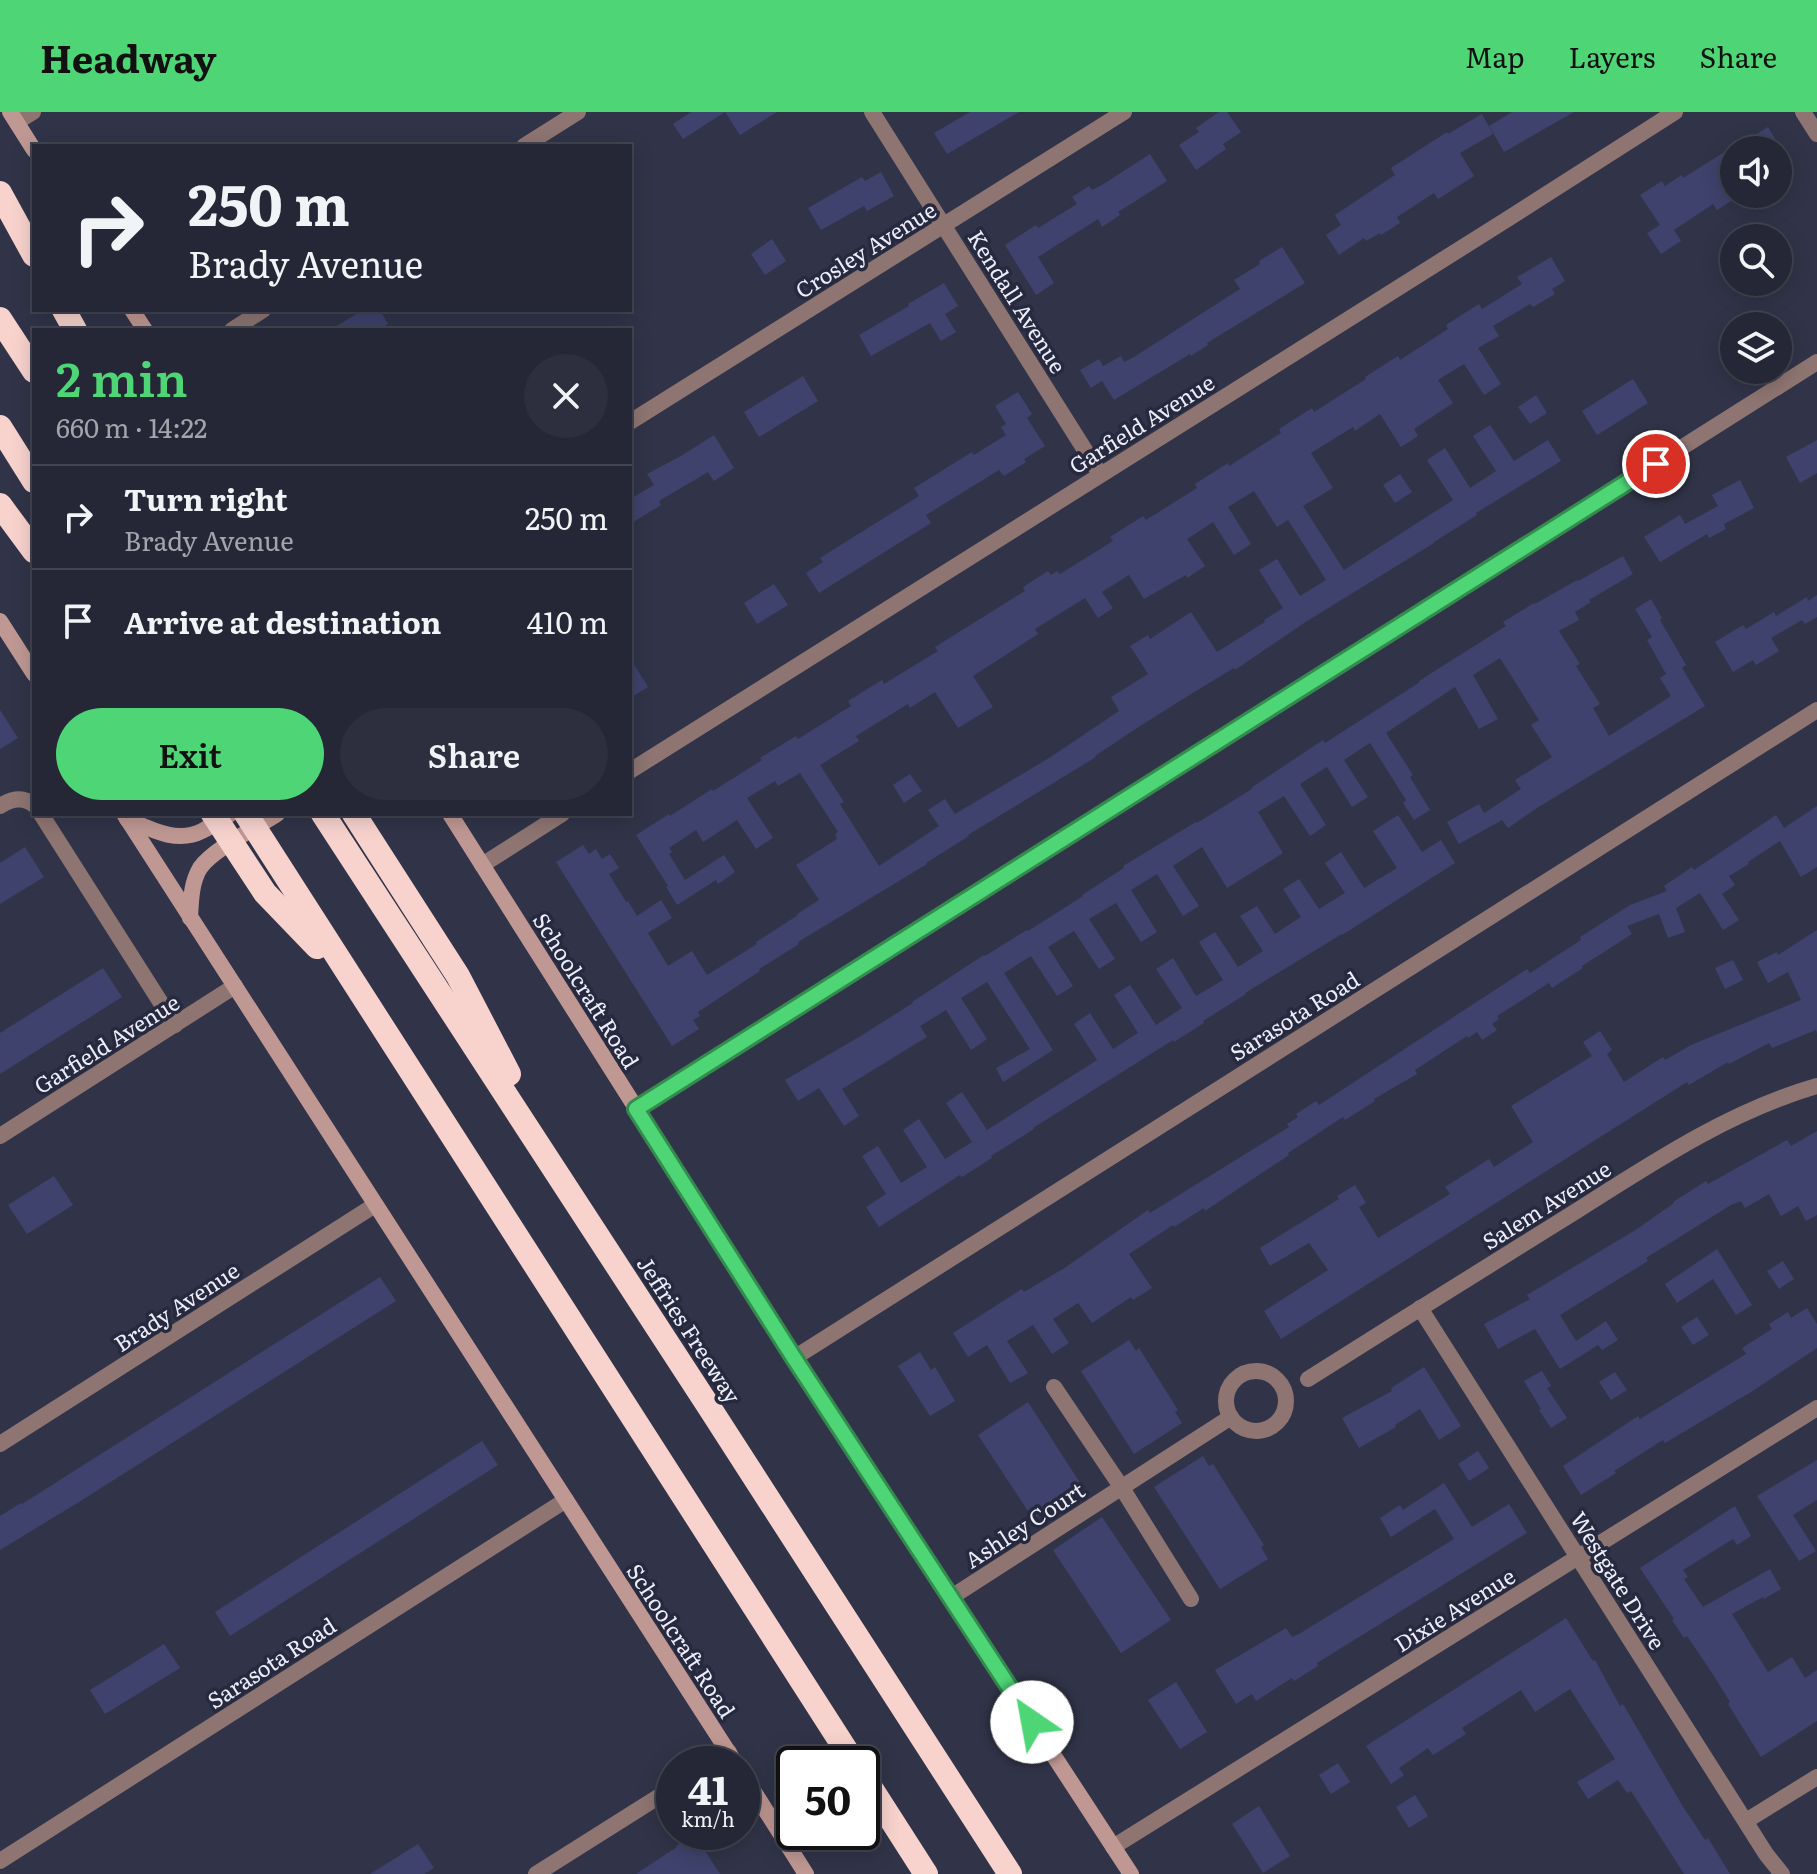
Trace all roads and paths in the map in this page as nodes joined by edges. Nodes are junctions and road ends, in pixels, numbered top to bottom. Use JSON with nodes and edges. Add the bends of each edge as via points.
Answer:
{"nodes":[{"id":1,"x":33,"y":112,"type":"edge"},
{"id":2,"x":578,"y":112,"type":"edge"},
{"id":3,"x":872,"y":112,"type":"edge"},
{"id":4,"x":1124,"y":112,"type":"edge"},
{"id":5,"x":1675,"y":112,"type":"edge"},
{"id":6,"x":1803,"y":112,"type":"edge"},
{"id":7,"x":14,"y":117,"type":"edge"},
{"id":8,"x":1817,"y":134,"type":"edge"},
{"id":9,"x":527,"y":144,"type":"edge"},
{"id":10,"x":32,"y":147,"type":"edge"},
{"id":11,"x":0,"y":193,"type":"edge"},
{"id":12,"x":945,"y":226,"type":"junction"},
{"id":13,"x":32,"y":251,"type":"edge"},
{"id":14,"x":260,"y":312,"type":"edge"},
{"id":15,"x":0,"y":319,"type":"edge"},
{"id":16,"x":235,"y":328,"type":"edge"},
{"id":17,"x":1817,"y":362,"type":"edge"},
{"id":18,"x":32,"y":368,"type":"edge"},
{"id":19,"x":632,"y":421,"type":"edge"},
{"id":20,"x":0,"y":427,"type":"edge"},
{"id":21,"x":1100,"y":474,"type":"junction"},
{"id":22,"x":32,"y":478,"type":"edge"},
{"id":23,"x":0,"y":505,"type":"edge"},
{"id":24,"x":32,"y":548,"type":"edge"},
{"id":25,"x":0,"y":621,"type":"edge"},
{"id":26,"x":32,"y":671,"type":"edge"},
{"id":27,"x":1817,"y":710,"type":"edge"},
{"id":28,"x":632,"y":770,"type":"edge"},
{"id":29,"x":32,"y":802,"type":"edge"},
{"id":30,"x":0,"y":806,"type":"edge"},
{"id":31,"x":42,"y":816,"type":"edge"},
{"id":32,"x":225,"y":816,"type":"edge"},
{"id":33,"x":247,"y":816,"type":"edge"},
{"id":34,"x":274,"y":816,"type":"edge"},
{"id":35,"x":324,"y":816,"type":"edge"},
{"id":36,"x":355,"y":816,"type":"edge"},
{"id":37,"x":451,"y":816,"type":"edge"},
{"id":38,"x":559,"y":816,"type":"edge"},
{"id":39,"x":125,"y":817,"type":"edge"},
{"id":40,"x":206,"y":824,"type":"edge"},
{"id":41,"x":482,"y":865,"type":"junction"},
{"id":42,"x":190,"y":918,"type":"junction"},
{"id":43,"x":353,"y":983,"type":"junction"},
{"id":44,"x":235,"y":986,"type":"junction"},
{"id":45,"x":175,"y":1025,"type":"junction"},
{"id":46,"x":1817,"y":1086,"type":"edge"},
{"id":47,"x":636,"y":1109,"type":"junction"},
{"id":48,"x":0,"y":1136,"type":"edge"},
{"id":49,"x":574,"y":1200,"type":"junction"},
{"id":50,"x":375,"y":1205,"type":"junction"},
{"id":51,"x":1420,"y":1308,"type":"junction"},
{"id":52,"x":794,"y":1358,"type":"junction"},
{"id":53,"x":1308,"y":1379,"type":"dead end"},
{"id":54,"x":1054,"y":1387,"type":"dead end"},
{"id":55,"x":1817,"y":1408,"type":"edge"},
{"id":56,"x":1231,"y":1417,"type":"dead end"},
{"id":57,"x":0,"y":1444,"type":"edge"},
{"id":58,"x":1122,"y":1488,"type":"junction"},
{"id":59,"x":566,"y":1500,"type":"junction"},
{"id":60,"x":1579,"y":1558,"type":"junction"},
{"id":61,"x":950,"y":1598,"type":"junction"},
{"id":62,"x":1191,"y":1599,"type":"dead end"},
{"id":63,"x":724,"y":1746,"type":"edge"},
{"id":64,"x":843,"y":1746,"type":"edge"},
{"id":65,"x":1817,"y":1777,"type":"edge"},
{"id":66,"x":656,"y":1798,"type":"edge"},
{"id":67,"x":760,"y":1801,"type":"edge"},
{"id":68,"x":880,"y":1802,"type":"edge"},
{"id":69,"x":1746,"y":1821,"type":"junction"},
{"id":70,"x":894,"y":1824,"type":"junction"},
{"id":71,"x":1113,"y":1847,"type":"junction"},
{"id":72,"x":0,"y":1861,"type":"edge"},
{"id":73,"x":1009,"y":1871,"type":"edge"},
{"id":74,"x":536,"y":1874,"type":"edge"},
{"id":75,"x":806,"y":1874,"type":"edge"},
{"id":76,"x":918,"y":1874,"type":"edge"},
{"id":77,"x":926,"y":1874,"type":"edge"},
{"id":78,"x":1131,"y":1874,"type":"edge"},
{"id":79,"x":1782,"y":1874,"type":"edge"}],
"edges":[{"from":1,"to":7,"type":"street"},
{"from":2,"to":9,"type":"street"},
{"from":3,"to":12,"type":"street","name":"Kendall Avenue"},
{"from":4,"to":12,"type":"street","name":"Crosley Avenue"},
{"from":5,"to":21,"type":"street","name":"Garfield Avenue"},
{"from":6,"to":8,"type":"street"},
{"from":7,"to":10,"type":"main road"},
{"from":11,"to":13,"type":"highway"},
{"from":12,"to":19,"type":"street","name":"Crosley Avenue"},
{"from":12,"to":21,"type":"street","name":"Kendall Avenue"},
{"from":14,"to":16,"type":"street"},
{"from":15,"to":18,"type":"highway"},
{"from":17,"to":47,"type":"street"},
{"from":20,"to":22,"type":"highway"},
{"from":21,"to":28,"type":"street","name":"Garfield Avenue"},
{"from":23,"to":24,"type":"highway"},
{"from":25,"to":26,"type":"main road"},
{"from":27,"to":52,"type":"street","name":"Sarasota Road"},
{"from":29,"to":30,"type":"street","via":[[15,799]]},
{"from":31,"to":45,"type":"street"},
{"from":32,"to":40,"type":"main road"},
{"from":33,"to":43,"type":"highway"},
{"from":34,"to":42,"type":"main road","via":[[216,852],[199,870]]},
{"from":35,"to":49,"type":"highway","name":"Jeffries Freeway"},
{"from":36,"to":49,"type":"highway","via":[[458,976]]},
{"from":37,"to":41,"type":"main road","name":"Schoolcraft Road"},
{"from":38,"to":41,"type":"street"},
{"from":39,"to":40,"type":"main road","via":[[173,836],[185,837]]},
{"from":39,"to":42,"type":"main road","name":"Schoolcraft Road"},
{"from":40,"to":43,"type":"highway"},
{"from":41,"to":47,"type":"main road","name":"Schoolcraft Road"},
{"from":42,"to":44,"type":"main road","name":"Schoolcraft Road"},
{"from":43,"to":64,"type":"highway"},
{"from":44,"to":45,"type":"street","name":"Garfield Avenue"},
{"from":44,"to":50,"type":"main road","name":"Schoolcraft Road"},
{"from":45,"to":48,"type":"street","name":"Garfield Avenue"},
{"from":46,"to":51,"type":"street","name":"Salem Avenue","via":[[1759,1106],[1674,1150]]},
{"from":47,"to":52,"type":"main road","name":"Schoolcraft Road"},
{"from":49,"to":73,"type":"highway","name":"Jeffries Freeway"},
{"from":50,"to":57,"type":"street","name":"Brady Avenue"},
{"from":50,"to":59,"type":"main road","name":"Schoolcraft Road"},
{"from":51,"to":53,"type":"street","name":"Salem Avenue"},
{"from":51,"to":60,"type":"street","name":"Westgate Drive"},
{"from":52,"to":61,"type":"main road","name":"Schoolcraft Road"},
{"from":54,"to":58,"type":"street","name":"Ashley Court"},
{"from":55,"to":60,"type":"street","name":"Dixie Avenue"},
{"from":56,"to":58,"type":"street","name":"Ashley Court"},
{"from":58,"to":61,"type":"street","name":"Ashley Court"},
{"from":58,"to":62,"type":"street","name":"Ashley Court"},
{"from":59,"to":63,"type":"main road","name":"Schoolcraft Road"},
{"from":59,"to":72,"type":"street","name":"Sarasota Road"},
{"from":60,"to":69,"type":"street","name":"Westgate Drive"},
{"from":60,"to":71,"type":"street","name":"Dixie Avenue"},
{"from":61,"to":71,"type":"main road","name":"Schoolcraft Road"},
{"from":65,"to":69,"type":"street"},
{"from":66,"to":74,"type":"street"},
{"from":67,"to":75,"type":"main road"},
{"from":68,"to":70,"type":"highway"},
{"from":69,"to":79,"type":"street","name":"Westgate Drive"},
{"from":70,"to":76,"type":"highway"},
{"from":70,"to":77,"type":"highway"},
{"from":71,"to":78,"type":"main road","name":"Schoolcraft Road"}]}
